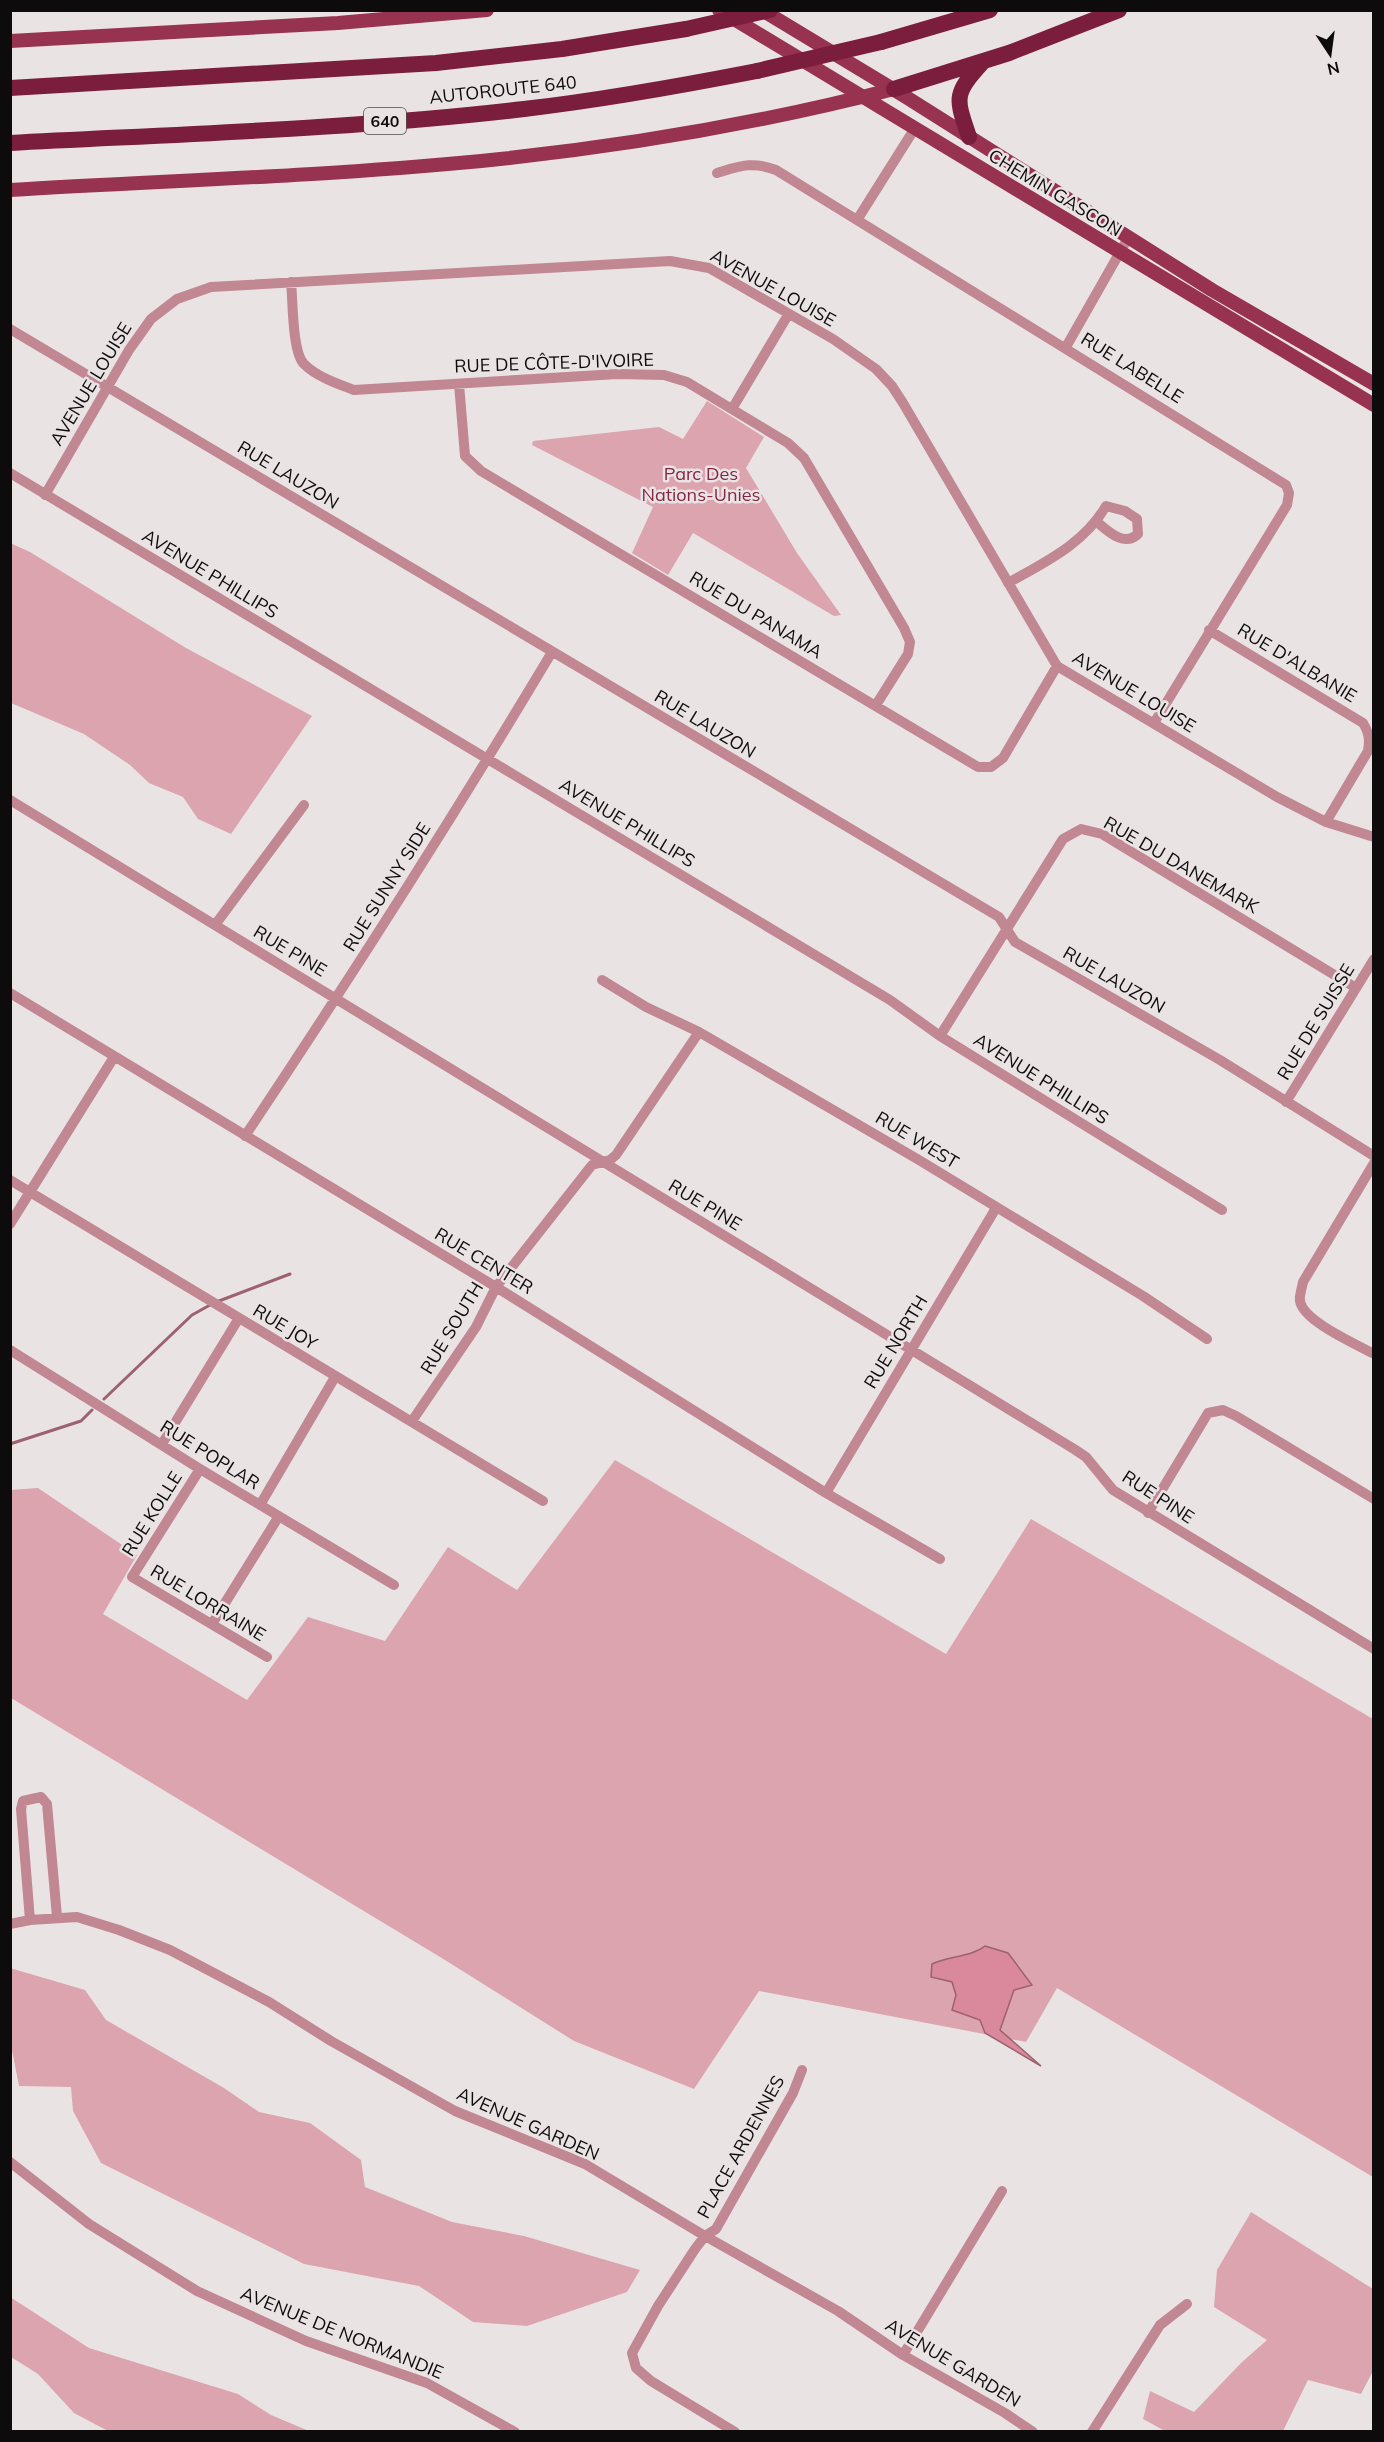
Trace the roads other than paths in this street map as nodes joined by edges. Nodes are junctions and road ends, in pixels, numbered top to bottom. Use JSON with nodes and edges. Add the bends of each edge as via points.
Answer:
{"nodes":[{"id":1,"x":487,"y":10,"type":"edge"},
{"id":2,"x":719,"y":10,"type":"edge"},
{"id":3,"x":762,"y":10,"type":"edge"},
{"id":4,"x":770,"y":10,"type":"edge"},
{"id":5,"x":990,"y":10,"type":"edge"},
{"id":6,"x":1119,"y":10,"type":"edge"},
{"id":7,"x":10,"y":41,"type":"edge"},
{"id":8,"x":982,"y":62,"type":"junction"},
{"id":9,"x":10,"y":88,"type":"edge"},
{"id":10,"x":894,"y":89,"type":"junction"},
{"id":11,"x":864,"y":97,"type":"junction"},
{"id":12,"x":915,"y":128,"type":"junction"},
{"id":13,"x":969,"y":138,"type":"junction"},
{"id":14,"x":10,"y":143,"type":"edge"},
{"id":15,"x":717,"y":173,"type":"dead end"},
{"id":16,"x":10,"y":190,"type":"edge"},
{"id":17,"x":857,"y":220,"type":"junction"},
{"id":18,"x":1128,"y":238,"type":"junction"},
{"id":19,"x":1120,"y":253,"type":"junction"},
{"id":20,"x":291,"y":282,"type":"junction"},
{"id":21,"x":788,"y":315,"type":"junction"},
{"id":22,"x":10,"y":329,"type":"edge"},
{"id":23,"x":1066,"y":347,"type":"junction"},
{"id":24,"x":459,"y":384,"type":"junction"},
{"id":25,"x":1374,"y":384,"type":"edge"},
{"id":26,"x":108,"y":386,"type":"junction"},
{"id":27,"x":1374,"y":405,"type":"edge"},
{"id":28,"x":732,"y":409,"type":"junction"},
{"id":29,"x":10,"y":473,"type":"edge"},
{"id":30,"x":45,"y":495,"type":"junction"},
{"id":31,"x":1097,"y":522,"type":"dead end"},
{"id":32,"x":1008,"y":583,"type":"junction"},
{"id":33,"x":1209,"y":630,"type":"junction"},
{"id":34,"x":552,"y":652,"type":"junction"},
{"id":35,"x":1057,"y":666,"type":"junction"},
{"id":36,"x":876,"y":705,"type":"junction"},
{"id":37,"x":1154,"y":723,"type":"junction"},
{"id":38,"x":488,"y":759,"type":"junction"},
{"id":39,"x":10,"y":800,"type":"edge"},
{"id":40,"x":304,"y":805,"type":"dead end"},
{"id":41,"x":1326,"y":822,"type":"junction"},
{"id":42,"x":1374,"y":837,"type":"edge"},
{"id":43,"x":215,"y":925,"type":"junction"},
{"id":44,"x":1007,"y":930,"type":"junction"},
{"id":45,"x":1374,"y":959,"type":"edge"},
{"id":46,"x":602,"y":980,"type":"dead end"},
{"id":47,"x":1356,"y":988,"type":"junction"},
{"id":48,"x":10,"y":993,"type":"edge"},
{"id":49,"x":336,"y":998,"type":"junction"},
{"id":50,"x":699,"y":1032,"type":"junction"},
{"id":51,"x":940,"y":1036,"type":"junction"},
{"id":52,"x":114,"y":1057,"type":"junction"},
{"id":53,"x":1286,"y":1102,"type":"junction"},
{"id":54,"x":245,"y":1136,"type":"junction"},
{"id":55,"x":1374,"y":1156,"type":"edge"},
{"id":56,"x":603,"y":1162,"type":"junction"},
{"id":57,"x":1374,"y":1163,"type":"edge"},
{"id":58,"x":10,"y":1180,"type":"edge"},
{"id":59,"x":31,"y":1192,"type":"junction"},
{"id":60,"x":996,"y":1208,"type":"junction"},
{"id":61,"x":1222,"y":1210,"type":"dead end"},
{"id":62,"x":10,"y":1224,"type":"edge"},
{"id":63,"x":496,"y":1287,"type":"junction"},
{"id":64,"x":239,"y":1318,"type":"junction"},
{"id":65,"x":1208,"y":1339,"type":"dead end"},
{"id":66,"x":910,"y":1348,"type":"junction"},
{"id":67,"x":10,"y":1350,"type":"edge"},
{"id":68,"x":1374,"y":1354,"type":"edge"},
{"id":69,"x":335,"y":1377,"type":"junction"},
{"id":70,"x":412,"y":1421,"type":"junction"},
{"id":71,"x":162,"y":1444,"type":"junction"},
{"id":72,"x":200,"y":1469,"type":"junction"},
{"id":73,"x":826,"y":1493,"type":"junction"},
{"id":74,"x":1374,"y":1499,"type":"edge"},
{"id":75,"x":543,"y":1501,"type":"dead end"},
{"id":76,"x":260,"y":1505,"type":"junction"},
{"id":77,"x":1148,"y":1513,"type":"junction"},
{"id":78,"x":279,"y":1516,"type":"junction"},
{"id":79,"x":940,"y":1559,"type":"dead end"},
{"id":80,"x":132,"y":1577,"type":"joint"},
{"id":81,"x":394,"y":1585,"type":"dead end"},
{"id":82,"x":212,"y":1624,"type":"junction"},
{"id":83,"x":1374,"y":1648,"type":"edge"},
{"id":84,"x":267,"y":1657,"type":"dead end"},
{"id":85,"x":57,"y":1917,"type":"junction"},
{"id":86,"x":30,"y":1920,"type":"junction"},
{"id":87,"x":10,"y":1924,"type":"edge"},
{"id":88,"x":802,"y":2070,"type":"dead end"},
{"id":89,"x":10,"y":2162,"type":"edge"},
{"id":90,"x":1002,"y":2191,"type":"dead end"},
{"id":91,"x":705,"y":2236,"type":"junction"},
{"id":92,"x":1187,"y":2304,"type":"dead end"},
{"id":93,"x":903,"y":2355,"type":"junction"},
{"id":94,"x":514,"y":2432,"type":"edge"},
{"id":95,"x":735,"y":2432,"type":"edge"},
{"id":96,"x":1033,"y":2432,"type":"edge"},
{"id":97,"x":1092,"y":2432,"type":"edge"}],
"edges":[{"from":1,"to":7,"type":"main road","via":[[338,23]]},
{"from":2,"to":11,"type":"main road","name":"CHEMIN GASCON"},
{"from":3,"to":10,"type":"main road","name":"CHEMIN GASCON"},
{"from":4,"to":9,"type":"highway","name":"AUTOROUTE 640","bridge":true,"via":[[686,29],[562,49],[436,63]]},
{"from":5,"to":14,"type":"highway","name":"AUTOROUTE 640","number":"640","bridge":true,"via":[[881,42],[631,94],[494,112],[348,124]]},
{"from":6,"to":8,"type":"highway"},
{"from":8,"to":10,"type":"highway"},
{"from":8,"to":13,"type":"highway","via":[[960,92]]},
{"from":10,"to":11,"type":"main road"},
{"from":10,"to":13,"type":"main road","name":"CHEMIN GASCON"},
{"from":11,"to":12,"type":"main road","name":"CHEMIN GASCON"},
{"from":11,"to":16,"type":"main road","via":[[734,125],[501,159]]},
{"from":12,"to":17,"type":"street"},
{"from":12,"to":19,"type":"main road","name":"CHEMIN GASCON"},
{"from":13,"to":18,"type":"main road","name":"CHEMIN GASCON"},
{"from":15,"to":17,"type":"street","name":"RUE LABELLE","via":[[748,164],[761,165],[783,174]]},
{"from":17,"to":23,"type":"street","name":"RUE LABELLE"},
{"from":18,"to":19,"type":"street"},
{"from":18,"to":25,"type":"main road","name":"CHEMIN GASCON"},
{"from":19,"to":23,"type":"street"},
{"from":19,"to":27,"type":"main road","name":"CHEMIN GASCON"},
{"from":20,"to":21,"type":"street","name":"AVENUE LOUISE","via":[[670,261],[710,268]]},
{"from":20,"to":24,"type":"street","name":"RUE DE CÔTE-D'IVOIRE","via":[[298,353],[304,364],[327,379],[354,390]]},
{"from":20,"to":26,"type":"street","name":"AVENUE LOUISE","via":[[211,287],[177,299],[151,319]]},
{"from":21,"to":28,"type":"street"},
{"from":21,"to":32,"type":"street","name":"AVENUE LOUISE","via":[[842,345],[876,369],[892,386]]},
{"from":22,"to":26,"type":"street","name":"RUE LAUZON"},
{"from":23,"to":33,"type":"street","name":"RUE LABELLE","via":[[1286,485],[1287,505]]},
{"from":24,"to":28,"type":"street","name":"RUE DE CÔTE-D'IVOIRE","via":[[617,374],[664,375],[687,382]]},
{"from":24,"to":36,"type":"street","name":"RUE DU PANAMA","via":[[465,456],[481,471]]},
{"from":26,"to":30,"type":"street","name":"AVENUE LOUISE"},
{"from":26,"to":34,"type":"street","name":"RUE LAUZON"},
{"from":28,"to":36,"type":"street","name":"RUE DE CÔTE-D'IVOIRE","via":[[788,443],[804,458],[904,628],[910,642],[908,654]]},
{"from":29,"to":30,"type":"street","name":"AVENUE PHILLIPS"},
{"from":30,"to":38,"type":"street","name":"AVENUE PHILLIPS"},
{"from":31,"to":32,"type":"street","via":[[1066,551]]},
{"from":32,"to":35,"type":"street","name":"AVENUE LOUISE"},
{"from":33,"to":37,"type":"street","name":"RUE LABELLE"},
{"from":33,"to":41,"type":"street","name":"RUE D'ALBANIE","via":[[1363,723],[1368,730],[1368,751]]},
{"from":34,"to":38,"type":"street","name":"RUE SUNNY SIDE"},
{"from":34,"to":44,"type":"street","name":"RUE LAUZON","via":[[1001,919]]},
{"from":35,"to":36,"type":"street","name":"RUE DU PANAMA","via":[[1003,758],[990,768],[978,767]]},
{"from":35,"to":37,"type":"street","name":"AVENUE LOUISE"},
{"from":37,"to":41,"type":"street","name":"AVENUE LOUISE"},
{"from":38,"to":49,"type":"street","name":"RUE SUNNY SIDE"},
{"from":38,"to":51,"type":"street","name":"AVENUE PHILLIPS","via":[[891,1000]]},
{"from":39,"to":43,"type":"street","name":"RUE PINE"},
{"from":40,"to":43,"type":"street"},
{"from":41,"to":42,"type":"street","name":"AVENUE LOUISE"},
{"from":43,"to":49,"type":"street","name":"RUE PINE"},
{"from":44,"to":47,"type":"street","name":"RUE DU DANEMARK","via":[[1063,839],[1081,829],[1102,834]]},
{"from":44,"to":51,"type":"street","name":"RUE DU DANEMARK"},
{"from":44,"to":53,"type":"street","name":"RUE LAUZON","via":[[1015,942]]},
{"from":45,"to":47,"type":"street","name":"RUE DE SUISSE"},
{"from":46,"to":50,"type":"street","name":"RUE WEST"},
{"from":47,"to":53,"type":"street","name":"RUE DE SUISSE"},
{"from":48,"to":52,"type":"street","name":"RUE CENTER"},
{"from":49,"to":54,"type":"street","name":"RUE SUNNY SIDE"},
{"from":49,"to":56,"type":"street","name":"RUE PINE"},
{"from":50,"to":56,"type":"street","name":"RUE SOUTH","via":[[616,1155]]},
{"from":50,"to":60,"type":"street","name":"RUE WEST"},
{"from":51,"to":61,"type":"street","name":"AVENUE PHILLIPS"},
{"from":52,"to":54,"type":"street","name":"RUE CENTER"},
{"from":52,"to":59,"type":"street"},
{"from":53,"to":55,"type":"street","name":"RUE LAUZON"},
{"from":54,"to":63,"type":"street","name":"RUE CENTER"},
{"from":56,"to":63,"type":"street","name":"RUE SOUTH","via":[[591,1167]]},
{"from":56,"to":66,"type":"street","name":"RUE PINE"},
{"from":57,"to":68,"type":"street","via":[[1303,1282],[1299,1300],[1312,1319]]},
{"from":58,"to":59,"type":"street","name":"RUE JOY"},
{"from":59,"to":62,"type":"street"},
{"from":59,"to":64,"type":"street","name":"RUE JOY"},
{"from":60,"to":65,"type":"street","name":"RUE WEST"},
{"from":60,"to":66,"type":"street","name":"RUE NORTH"},
{"from":63,"to":70,"type":"street","name":"RUE SOUTH","via":[[476,1327]]},
{"from":63,"to":73,"type":"street","name":"RUE CENTER"},
{"from":64,"to":69,"type":"street","name":"RUE JOY"},
{"from":64,"to":71,"type":"street","name":"RUE KOLLE"},
{"from":66,"to":73,"type":"street","name":"RUE NORTH"},
{"from":66,"to":77,"type":"street","name":"RUE PINE","via":[[1086,1457],[1113,1490]]},
{"from":67,"to":71,"type":"street","name":"RUE POPLAR"},
{"from":69,"to":70,"type":"street","name":"RUE JOY"},
{"from":69,"to":76,"type":"street"},
{"from":70,"to":75,"type":"street","name":"RUE JOY"},
{"from":71,"to":72,"type":"street","name":"RUE POPLAR"},
{"from":72,"to":76,"type":"street","name":"RUE POPLAR"},
{"from":72,"to":80,"type":"street","name":"RUE KOLLE"},
{"from":73,"to":79,"type":"street","name":"RUE CENTER"},
{"from":74,"to":77,"type":"street","via":[[1223,1410],[1209,1413]]},
{"from":76,"to":78,"type":"street","name":"RUE POPLAR"},
{"from":77,"to":83,"type":"street","name":"RUE PINE"},
{"from":78,"to":81,"type":"street","name":"RUE POPLAR"},
{"from":78,"to":82,"type":"street"},
{"from":80,"to":82,"type":"street","name":"RUE LORRAINE"},
{"from":82,"to":84,"type":"street","name":"RUE LORRAINE"},
{"from":85,"to":86,"type":"street","name":"AVENUE GARDEN"},
{"from":85,"to":86,"type":"street","via":[[47,1804],[41,1797],[35,1797],[23,1801],[21,1809]]},
{"from":85,"to":91,"type":"street","name":"AVENUE GARDEN","via":[[77,1917],[109,1926],[170,1950],[269,2002],[455,2111],[585,2164]]},
{"from":86,"to":87,"type":"street","name":"AVENUE GARDEN"},
{"from":88,"to":91,"type":"street","name":"PLACE ARDENNES","via":[[717,2229]]},
{"from":89,"to":94,"type":"street","name":"AVENUE DE NORMANDIE","via":[[89,2224],[197,2290],[306,2341],[427,2383]]},
{"from":90,"to":93,"type":"street"},
{"from":91,"to":93,"type":"street","name":"AVENUE GARDEN","via":[[838,2311]]},
{"from":91,"to":95,"type":"street","name":"PLACE ARDENNES","via":[[658,2306],[632,2354],[636,2368],[651,2381]]},
{"from":92,"to":97,"type":"street","via":[[1160,2325]]},
{"from":93,"to":96,"type":"street","name":"AVENUE GARDEN"}]}
